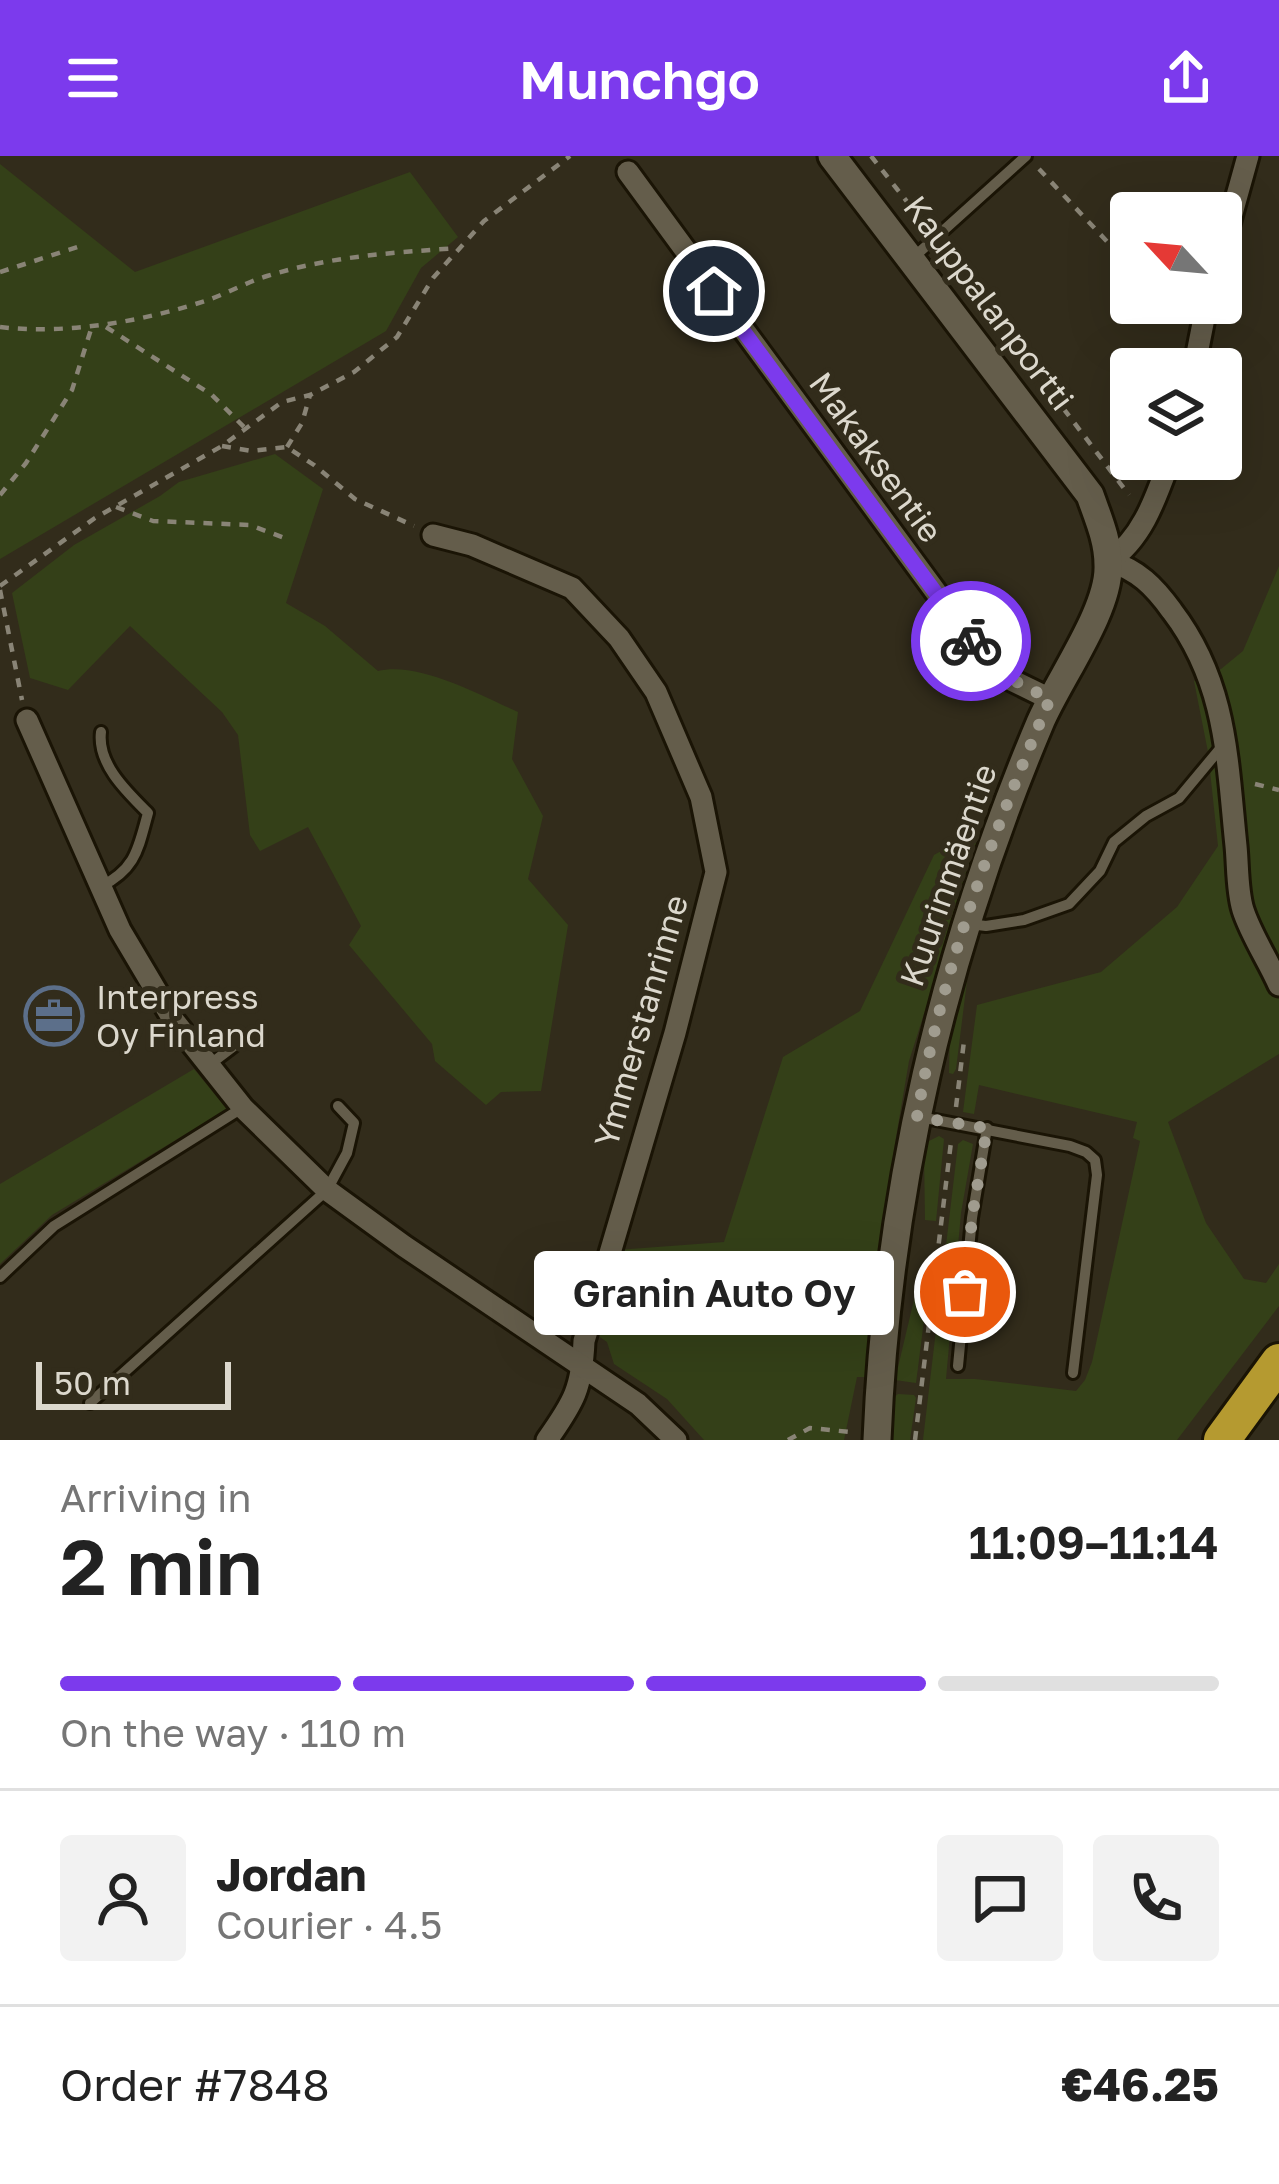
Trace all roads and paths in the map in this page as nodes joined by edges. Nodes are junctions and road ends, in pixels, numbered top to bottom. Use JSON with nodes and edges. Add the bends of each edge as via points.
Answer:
{"nodes":[{"id":1,"x":570,"y":156,"type":"edge"},
{"id":2,"x":832,"y":156,"type":"edge"},
{"id":3,"x":872,"y":156,"type":"edge"},
{"id":4,"x":1026,"y":156,"type":"edge"},
{"id":5,"x":1248,"y":156,"type":"edge"},
{"id":6,"x":628,"y":172,"type":"dead end"},
{"id":7,"x":1238,"y":192,"type":"edge"},
{"id":8,"x":935,"y":238,"type":"junction"},
{"id":9,"x":84,"y":245,"type":"dead end"},
{"id":10,"x":1110,"y":246,"type":"edge"},
{"id":11,"x":459,"y":248,"type":"junction"},
{"id":12,"x":911,"y":259,"type":"junction"},
{"id":13,"x":0,"y":272,"type":"edge"},
{"id":14,"x":104,"y":325,"type":"junction"},
{"id":15,"x":92,"y":326,"type":"junction"},
{"id":16,"x":0,"y":327,"type":"edge"},
{"id":17,"x":310,"y":395,"type":"junction"},
{"id":18,"x":246,"y":429,"type":"junction"},
{"id":19,"x":222,"y":446,"type":"junction"},
{"id":20,"x":287,"y":447,"type":"junction"},
{"id":21,"x":1161,"y":480,"type":"edge"},
{"id":22,"x":0,"y":495,"type":"edge"},
{"id":23,"x":116,"y":507,"type":"junction"},
{"id":24,"x":1146,"y":517,"type":"junction"},
{"id":25,"x":434,"y":536,"type":"joint"},
{"id":26,"x":287,"y":539,"type":"dead end"},
{"id":27,"x":1108,"y":561,"type":"junction"},
{"id":28,"x":0,"y":588,"type":"edge"},
{"id":29,"x":1050,"y":699,"type":"junction"},
{"id":30,"x":27,"y":720,"type":"joint"},
{"id":31,"x":101,"y":733,"type":"dead end"},
{"id":32,"x":1225,"y":742,"type":"junction"},
{"id":33,"x":100,"y":887,"type":"junction"},
{"id":34,"x":966,"y":924,"type":"junction"},
{"id":35,"x":1279,"y":985,"type":"edge"},
{"id":36,"x":966,"y":1029,"type":"dead end"},
{"id":37,"x":242,"y":1040,"type":"dead end"},
{"id":38,"x":208,"y":1064,"type":"junction"},
{"id":39,"x":338,"y":1106,"type":"dead end"},
{"id":40,"x":243,"y":1108,"type":"junction"},
{"id":41,"x":917,"y":1117,"type":"junction"},
{"id":42,"x":954,"y":1123,"type":"junction"},
{"id":43,"x":987,"y":1128,"type":"junction"},
{"id":44,"x":326,"y":1190,"type":"junction"},
{"id":45,"x":0,"y":1277,"type":"edge"},
{"id":46,"x":1279,"y":1363,"type":"edge"},
{"id":47,"x":958,"y":1366,"type":"dead end"},
{"id":48,"x":583,"y":1367,"type":"junction"},
{"id":49,"x":1073,"y":1373,"type":"dead end"},
{"id":50,"x":90,"y":1403,"type":"dead end"},
{"id":51,"x":864,"y":1436,"type":"edge"},
{"id":52,"x":547,"y":1440,"type":"edge"},
{"id":53,"x":676,"y":1440,"type":"edge"},
{"id":54,"x":788,"y":1440,"type":"edge"},
{"id":55,"x":915,"y":1440,"type":"edge"},
{"id":56,"x":1222,"y":1440,"type":"edge"}],
"edges":[{"from":1,"to":11,"type":"path"},
{"from":2,"to":12,"type":"street","name":"Kauppalanportti"},
{"from":3,"to":8,"type":"path"},
{"from":4,"to":8,"type":"lane"},
{"from":4,"to":10,"type":"path"},
{"from":5,"to":7,"type":"street"},
{"from":6,"to":29,"type":"street","name":"Makaksentie","via":[[982,656]]},
{"from":8,"to":12,"type":"lane"},
{"from":8,"to":24,"type":"path"},
{"from":9,"to":13,"type":"path"},
{"from":11,"to":14,"type":"path","via":[[354,255]]},
{"from":11,"to":17,"type":"path","via":[[397,337]]},
{"from":12,"to":27,"type":"street","name":"Kauppalanportti","via":[[1090,495]]},
{"from":14,"to":15,"type":"path"},
{"from":14,"to":18,"type":"path","via":[[212,394]]},
{"from":15,"to":16,"type":"path"},
{"from":15,"to":22,"type":"path","via":[[72,390]]},
{"from":17,"to":18,"type":"path","via":[[282,401]]},
{"from":17,"to":20,"type":"path"},
{"from":18,"to":19,"type":"path"},
{"from":19,"to":20,"type":"path"},
{"from":19,"to":23,"type":"path"},
{"from":20,"to":25,"type":"path","via":[[355,499]]},
{"from":21,"to":24,"type":"street"},
{"from":23,"to":26,"type":"path","via":[[153,521],[250,525]]},
{"from":23,"to":28,"type":"path"},
{"from":24,"to":27,"type":"street"},
{"from":25,"to":48,"type":"street","name":"Ymmerstanrinne","via":[[572,588],[619,638],[656,692],[701,797],[716,872]]},
{"from":27,"to":29,"type":"street","name":"Kuurinmäentie","via":[[1100,605]]},
{"from":27,"to":32,"type":"street","via":[[1141,575],[1183,625],[1214,689]]},
{"from":28,"to":30,"type":"path"},
{"from":29,"to":34,"type":"street","name":"Kuurinmäentie"},
{"from":30,"to":33,"type":"street"},
{"from":31,"to":33,"type":"lane","via":[[99,747],[148,813],[135,859]]},
{"from":32,"to":34,"type":"lane","via":[[1179,798],[1114,842],[1069,904],[1024,920]]},
{"from":32,"to":35,"type":"street","via":[[1243,908]]},
{"from":33,"to":38,"type":"street","via":[[174,1021]]},
{"from":34,"to":41,"type":"street","name":"Kuurinmäentie"},
{"from":36,"to":42,"type":"path"},
{"from":37,"to":38,"type":"lane"},
{"from":38,"to":40,"type":"street"},
{"from":39,"to":44,"type":"lane","via":[[354,1123]]},
{"from":40,"to":44,"type":"street"},
{"from":40,"to":45,"type":"lane","via":[[54,1226]]},
{"from":41,"to":42,"type":"lane"},
{"from":41,"to":51,"type":"street","name":"Kuurinmäentie","via":[[879,1387]]},
{"from":42,"to":43,"type":"lane"},
{"from":42,"to":55,"type":"path"},
{"from":43,"to":47,"type":"lane"},
{"from":43,"to":49,"type":"lane","via":[[1070,1146],[1095,1160]]},
{"from":44,"to":48,"type":"street"},
{"from":44,"to":50,"type":"lane"},
{"from":46,"to":56,"type":"highway"},
{"from":48,"to":52,"type":"street","name":"Ymmerstanrinne","via":[[574,1402]]},
{"from":48,"to":53,"type":"street"},
{"from":51,"to":54,"type":"path","via":[[810,1428]]}]}
